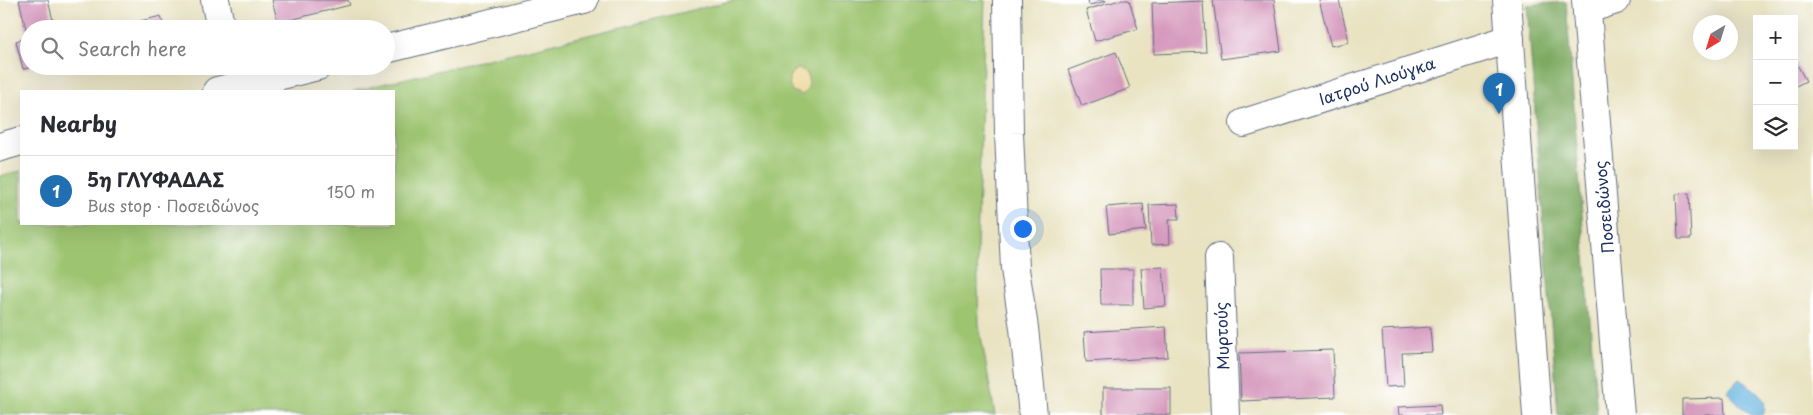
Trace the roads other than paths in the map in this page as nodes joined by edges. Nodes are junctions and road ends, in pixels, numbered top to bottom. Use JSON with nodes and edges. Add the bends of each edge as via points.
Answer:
{"nodes":[{"id":1,"x":215,"y":0,"type":"edge"},
{"id":2,"x":584,"y":0,"type":"edge"},
{"id":3,"x":1007,"y":0,"type":"edge"},
{"id":4,"x":1507,"y":0,"type":"edge"},
{"id":5,"x":1616,"y":0,"type":"edge"},
{"id":6,"x":1587,"y":4,"type":"edge"},
{"id":7,"x":219,"y":20,"type":"edge"},
{"id":8,"x":1510,"y":39,"type":"junction"},
{"id":9,"x":395,"y":47,"type":"edge"},
{"id":10,"x":263,"y":75,"type":"edge"},
{"id":11,"x":227,"y":81,"type":"edge"},
{"id":12,"x":1244,"y":123,"type":"dead end"},
{"id":13,"x":20,"y":141,"type":"edge"},
{"id":14,"x":0,"y":147,"type":"edge"},
{"id":15,"x":1219,"y":258,"type":"dead end"},
{"id":16,"x":1033,"y":415,"type":"edge"},
{"id":17,"x":1225,"y":415,"type":"edge"},
{"id":18,"x":1537,"y":415,"type":"edge"},
{"id":19,"x":1620,"y":415,"type":"edge"}],
"edges":[{"from":1,"to":7,"type":"main road"},
{"from":2,"to":9,"type":"main road"},
{"from":3,"to":16,"type":"main road","via":[[1015,269]]},
{"from":4,"to":8,"type":"main road"},
{"from":5,"to":6,"type":"main road"},
{"from":6,"to":19,"type":"main road","name":"Ποσειδώνος"},
{"from":8,"to":12,"type":"main road","name":"Ιατρού Λιούγκα"},
{"from":8,"to":18,"type":"main road"},
{"from":10,"to":11,"type":"main road"},
{"from":13,"to":14,"type":"main road"},
{"from":15,"to":17,"type":"main road","name":"Μυρτούς"}]}
